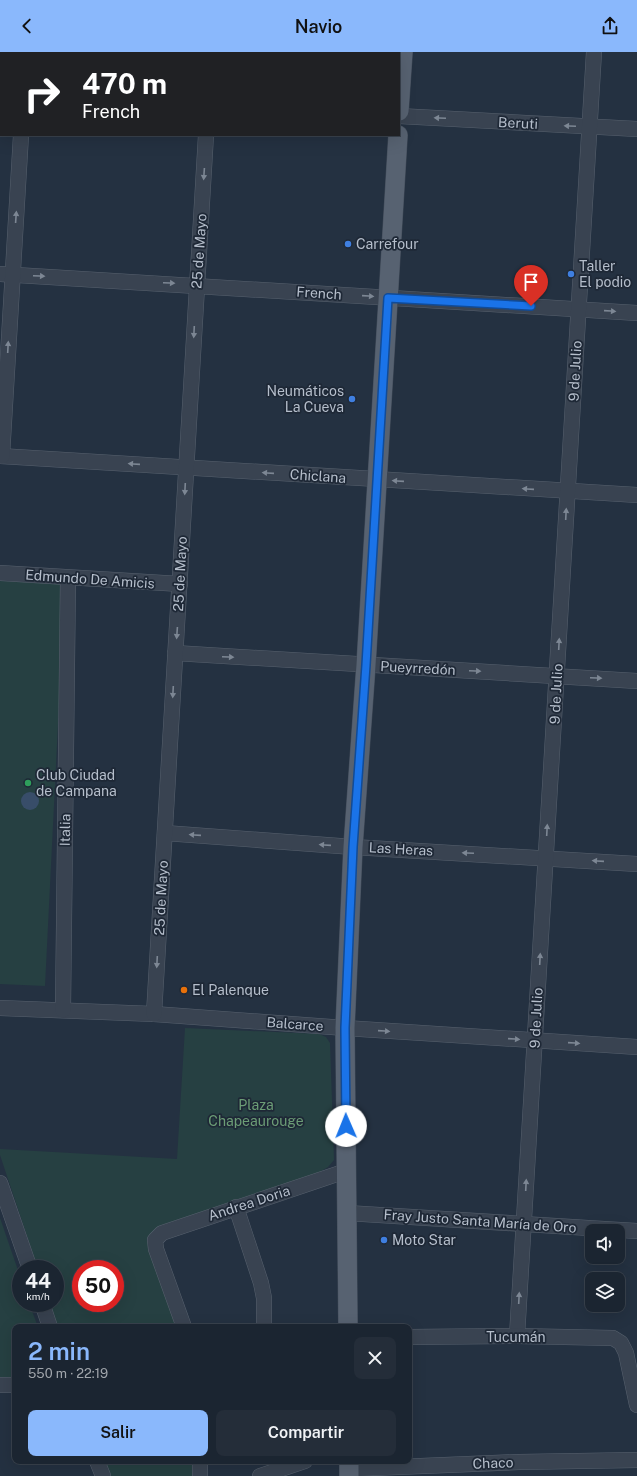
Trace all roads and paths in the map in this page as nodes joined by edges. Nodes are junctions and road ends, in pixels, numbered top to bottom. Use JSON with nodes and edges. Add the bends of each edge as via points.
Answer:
{"nodes":[{"id":1,"x":403,"y":52,"type":"edge"},
{"id":2,"x":594,"y":52,"type":"edge"},
{"id":3,"x":400,"y":96,"type":"edge"},
{"id":4,"x":400,"y":116,"type":"edge"},
{"id":5,"x":590,"y":127,"type":"junction"},
{"id":6,"x":637,"y":129,"type":"edge"},
{"id":7,"x":21,"y":136,"type":"edge"},
{"id":8,"x":206,"y":136,"type":"edge"},
{"id":9,"x":398,"y":136,"type":"edge"},
{"id":10,"x":6,"y":274,"type":"edge"},
{"id":11,"x":197,"y":285,"type":"junction"},
{"id":12,"x":388,"y":298,"type":"junction"},
{"id":13,"x":579,"y":309,"type":"junction"},
{"id":14,"x":637,"y":313,"type":"edge"},
{"id":15,"x":1,"y":456,"type":"edge"},
{"id":16,"x":186,"y":468,"type":"junction"},
{"id":17,"x":377,"y":480,"type":"junction"},
{"id":18,"x":568,"y":491,"type":"junction"},
{"id":19,"x":637,"y":496,"type":"edge"},
{"id":20,"x":0,"y":573,"type":"edge"},
{"id":21,"x":68,"y":578,"type":"junction"},
{"id":22,"x":180,"y":584,"type":"junction"},
{"id":23,"x":175,"y":654,"type":"junction"},
{"id":24,"x":366,"y":665,"type":"junction"},
{"id":25,"x":557,"y":676,"type":"junction"},
{"id":26,"x":637,"y":681,"type":"edge"},
{"id":27,"x":165,"y":833,"type":"junction"},
{"id":28,"x":353,"y":847,"type":"junction"},
{"id":29,"x":546,"y":858,"type":"junction"},
{"id":30,"x":637,"y":864,"type":"edge"},
{"id":31,"x":0,"y":1008,"type":"edge"},
{"id":32,"x":63,"y":1010,"type":"junction"},
{"id":33,"x":154,"y":1014,"type":"junction"},
{"id":34,"x":345,"y":1028,"type":"junction"},
{"id":35,"x":535,"y":1040,"type":"junction"},
{"id":36,"x":637,"y":1047,"type":"edge"},
{"id":37,"x":346,"y":1171,"type":"junction"},
{"id":38,"x":0,"y":1183,"type":"edge"},
{"id":39,"x":236,"y":1207,"type":"junction"},
{"id":40,"x":347,"y":1212,"type":"junction"},
{"id":41,"x":524,"y":1224,"type":"junction"},
{"id":42,"x":637,"y":1231,"type":"edge"},
{"id":43,"x":27,"y":1260,"type":"edge"},
{"id":44,"x":45,"y":1312,"type":"edge"},
{"id":45,"x":49,"y":1324,"type":"edge"},
{"id":46,"x":183,"y":1324,"type":"edge"},
{"id":47,"x":264,"y":1324,"type":"edge"},
{"id":48,"x":348,"y":1324,"type":"edge"},
{"id":49,"x":517,"y":1336,"type":"junction"},
{"id":50,"x":412,"y":1337,"type":"edge"},
{"id":51,"x":0,"y":1385,"type":"edge"},
{"id":52,"x":12,"y":1385,"type":"edge"},
{"id":53,"x":637,"y":1405,"type":"edge"},
{"id":54,"x":637,"y":1460,"type":"edge"},
{"id":55,"x":99,"y":1464,"type":"edge"},
{"id":56,"x":200,"y":1464,"type":"edge"},
{"id":57,"x":291,"y":1464,"type":"edge"},
{"id":58,"x":349,"y":1469,"type":"edge"},
{"id":59,"x":520,"y":1469,"type":"edge"},
{"id":60,"x":264,"y":1470,"type":"edge"},
{"id":61,"x":103,"y":1476,"type":"edge"},
{"id":62,"x":200,"y":1476,"type":"edge"}],
"edges":[{"from":1,"to":3,"type":"main road"},
{"from":2,"to":5,"type":"street","name":"9 de Julio"},
{"from":5,"to":4,"type":"street","name":"Beruti","one_way":true},
{"from":5,"to":6,"type":"street","name":"Beruti"},
{"from":5,"to":13,"type":"street","name":"9 de Julio"},
{"from":10,"to":7,"type":"street","one_way":true},
{"from":8,"to":11,"type":"street","name":"25 de Mayo","one_way":true},
{"from":9,"to":12,"type":"main road"},
{"from":10,"to":11,"type":"street","name":"French","one_way":true},
{"from":15,"to":10,"type":"street","one_way":true},
{"from":11,"to":12,"type":"street","name":"French","one_way":true},
{"from":11,"to":16,"type":"street","name":"25 de Mayo","one_way":true},
{"from":12,"to":13,"type":"street","name":"French"},
{"from":12,"to":17,"type":"main road"},
{"from":13,"to":14,"type":"street","name":"French","one_way":true},
{"from":13,"to":18,"type":"street","name":"9 de Julio"},
{"from":16,"to":15,"type":"street","name":"Chiclana","one_way":true},
{"from":17,"to":16,"type":"street","name":"Chiclana","one_way":true},
{"from":16,"to":22,"type":"street","name":"25 de Mayo","one_way":true},
{"from":18,"to":17,"type":"street","name":"Chiclana","one_way":true},
{"from":17,"to":24,"type":"main road"},
{"from":18,"to":19,"type":"street","name":"Chiclana"},
{"from":25,"to":18,"type":"street","name":"9 de Julio","one_way":true},
{"from":20,"to":21,"type":"street","name":"Edmundo De Amicis"},
{"from":21,"to":22,"type":"street","name":"Edmundo De Amicis"},
{"from":21,"to":32,"type":"street","name":"Italia"},
{"from":22,"to":23,"type":"street","name":"25 de Mayo","one_way":true},
{"from":23,"to":24,"type":"street","name":"Pueyrredón","one_way":true},
{"from":23,"to":27,"type":"street","name":"25 de Mayo","one_way":true},
{"from":24,"to":25,"type":"street","name":"Pueyrredón","one_way":true},
{"from":24,"to":28,"type":"main road"},
{"from":25,"to":26,"type":"street","name":"Pueyrredón","one_way":true},
{"from":29,"to":25,"type":"street","name":"9 de Julio","one_way":true},
{"from":28,"to":27,"type":"street","name":"Las Heras","one_way":true},
{"from":27,"to":33,"type":"street","name":"25 de Mayo","one_way":true},
{"from":29,"to":28,"type":"street","name":"Las Heras","one_way":true},
{"from":28,"to":34,"type":"main road"},
{"from":30,"to":29,"type":"street","name":"Las Heras","one_way":true},
{"from":35,"to":29,"type":"street","name":"9 de Julio","one_way":true},
{"from":31,"to":32,"type":"street","name":"Balcarce"},
{"from":32,"to":33,"type":"street","name":"Balcarce"},
{"from":33,"to":34,"type":"street","name":"Balcarce"},
{"from":34,"to":35,"type":"street","name":"Balcarce","one_way":true},
{"from":34,"to":37,"type":"main road"},
{"from":35,"to":36,"type":"street","name":"Balcarce","one_way":true},
{"from":41,"to":35,"type":"street","name":"9 de Julio","one_way":true},
{"from":37,"to":39,"type":"street","name":"Andrea Doria"},
{"from":37,"to":40,"type":"main road"},
{"from":38,"to":43,"type":"street"},
{"from":39,"to":46,"type":"street","name":"Andrea Doria","via":[[162,1233],[155,1240]]},
{"from":39,"to":47,"type":"street","via":[[261,1283]]},
{"from":40,"to":41,"type":"street","name":"Fray Justo Santa María de Oro"},
{"from":40,"to":48,"type":"main road"},
{"from":41,"to":42,"type":"street","name":"Fray Justo Santa María de Oro"},
{"from":49,"to":41,"type":"street","name":"9 de Julio","one_way":true},
{"from":44,"to":45,"type":"street"},
{"from":49,"to":50,"type":"street","name":"Tucumán"},
{"from":49,"to":53,"type":"street","name":"Tucumán","via":[[612,1338],[621,1343],[626,1353]]},
{"from":51,"to":52,"type":"street"},
{"from":54,"to":59,"type":"street","name":"Chaco"},
{"from":55,"to":61,"type":"street"},
{"from":56,"to":62,"type":"street"},
{"from":57,"to":60,"type":"street"},
{"from":58,"to":59,"type":"street","name":"Chaco"}]}
